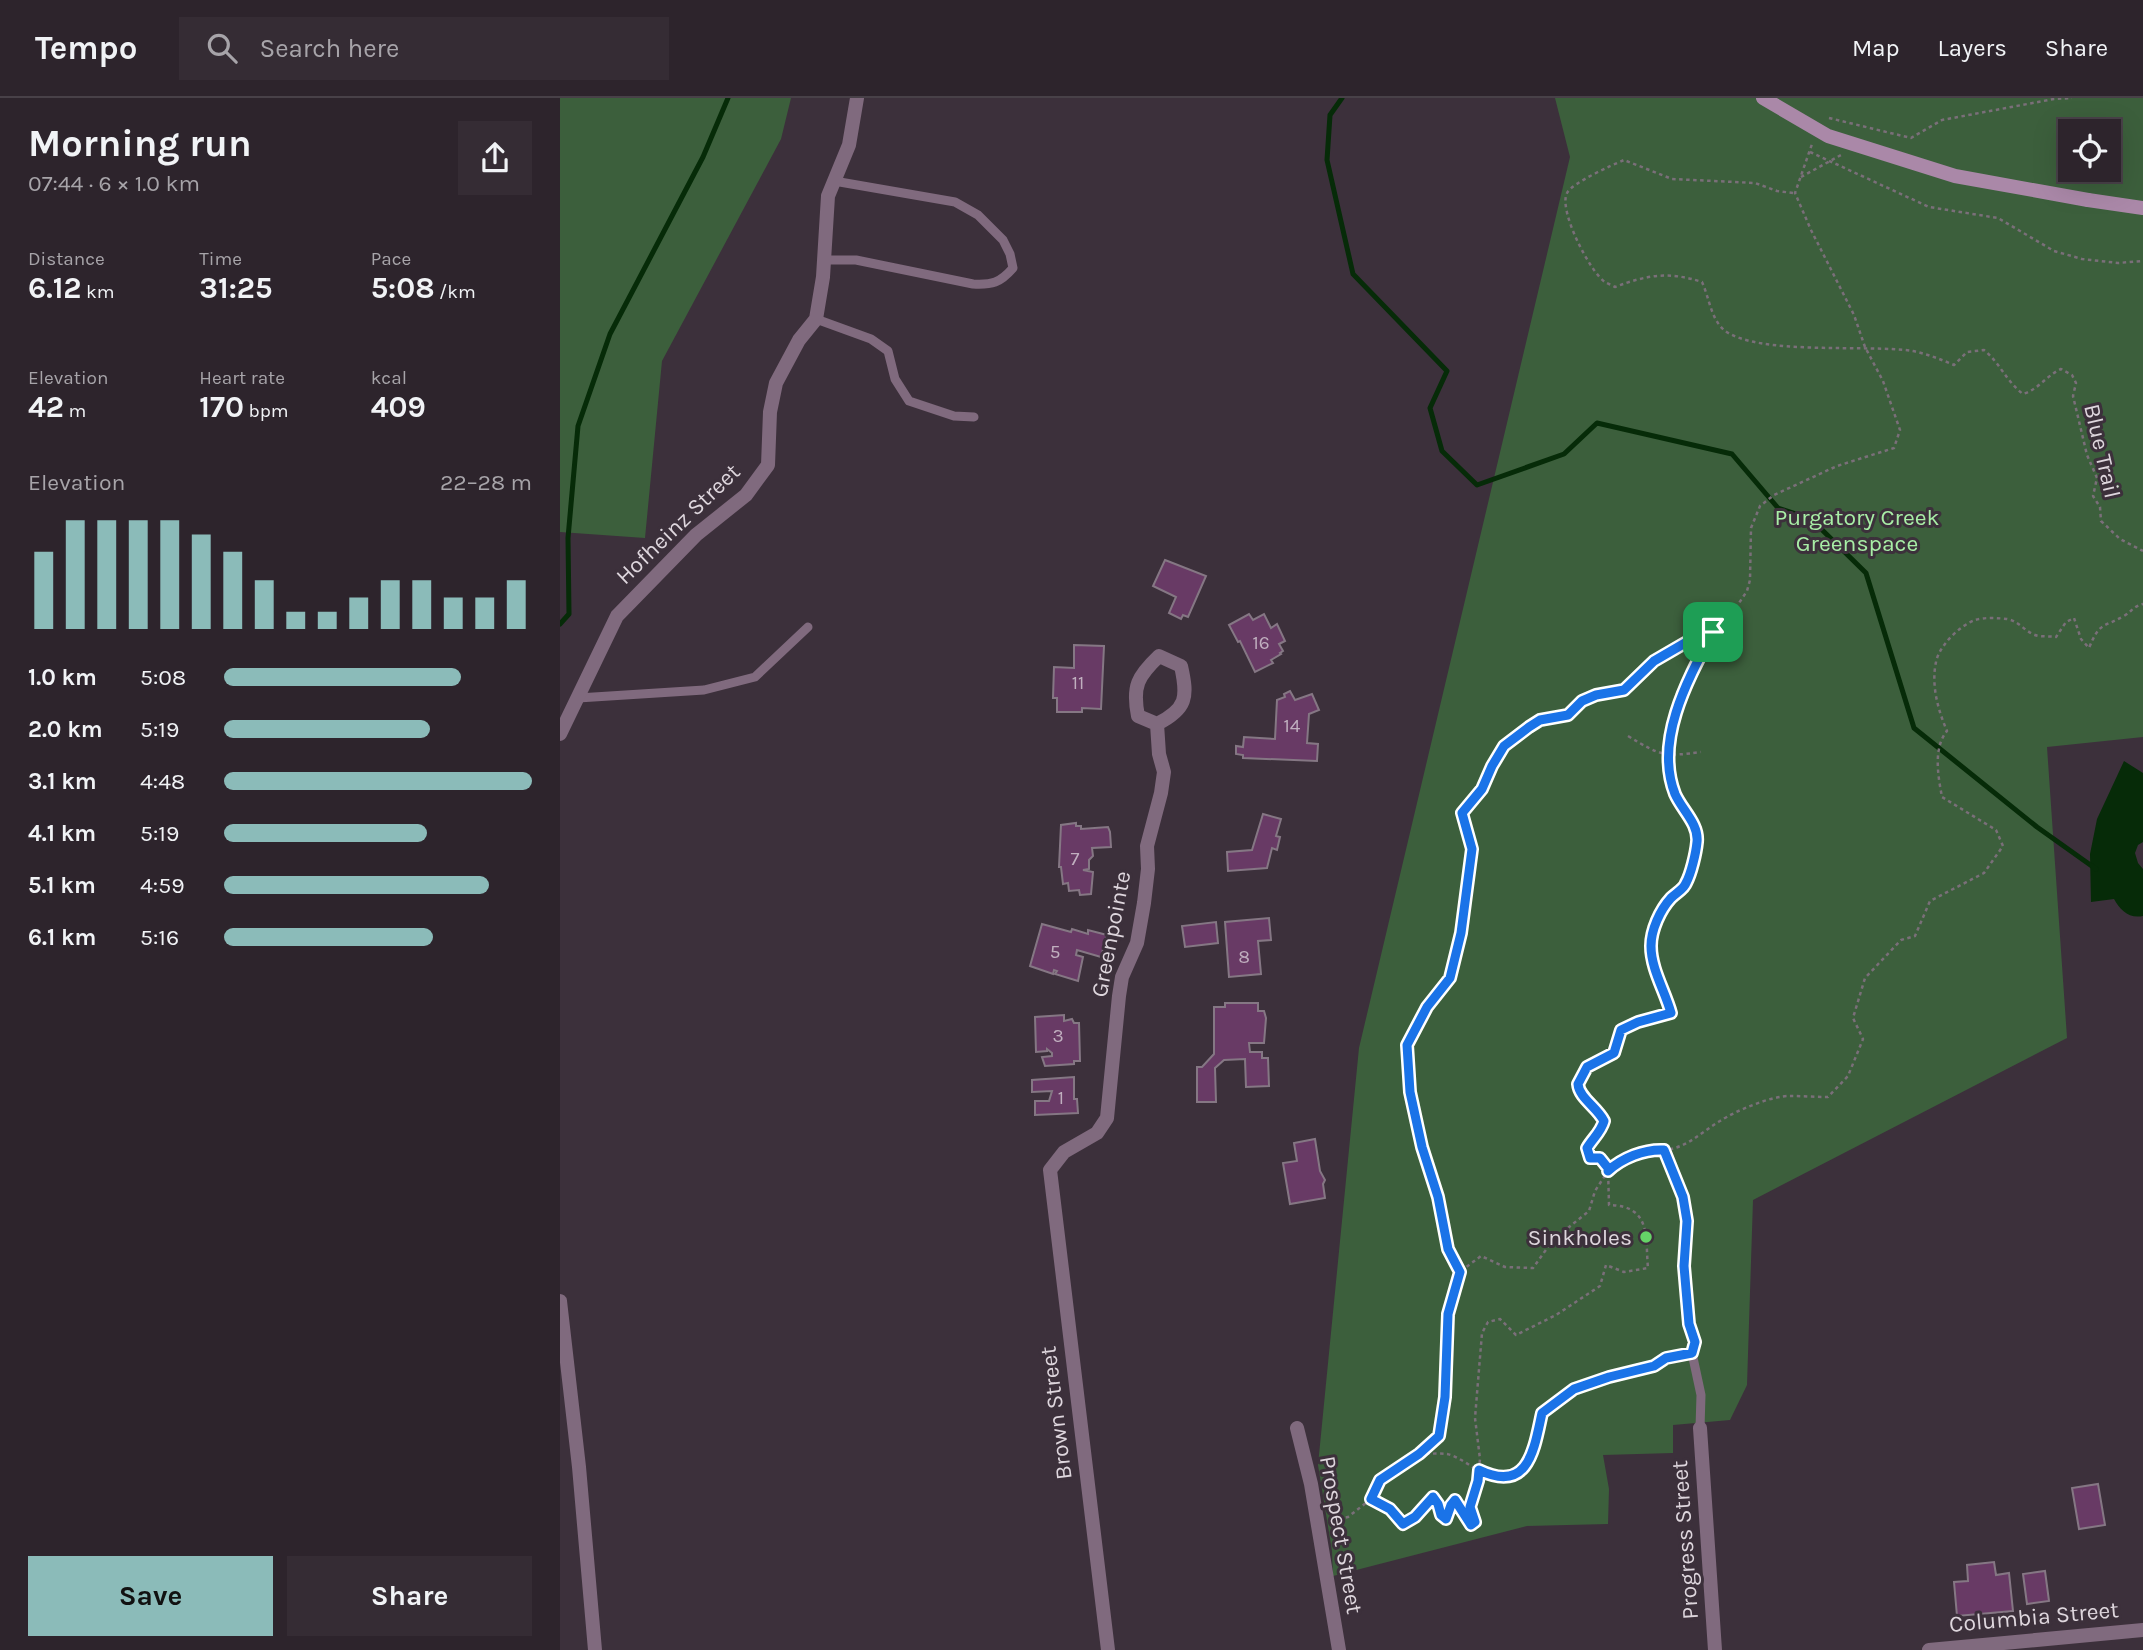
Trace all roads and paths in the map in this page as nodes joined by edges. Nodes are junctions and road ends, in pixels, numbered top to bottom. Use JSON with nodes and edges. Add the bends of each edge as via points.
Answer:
{"nodes":[{"id":1,"x":857,"y":98,"type":"edge"},
{"id":2,"x":1763,"y":98,"type":"edge"},
{"id":3,"x":2072,"y":98,"type":"edge"},
{"id":4,"x":1818,"y":115,"type":"dead end"},
{"id":5,"x":1813,"y":140,"type":"dead end"},
{"id":6,"x":1810,"y":152,"type":"junction"},
{"id":7,"x":834,"y":181,"type":"junction"},
{"id":8,"x":1795,"y":193,"type":"junction"},
{"id":9,"x":2143,"y":208,"type":"edge"},
{"id":10,"x":824,"y":260,"type":"junction"},
{"id":11,"x":2143,"y":261,"type":"edge"},
{"id":12,"x":816,"y":319,"type":"junction"},
{"id":13,"x":1864,"y":347,"type":"junction"},
{"id":14,"x":974,"y":417,"type":"dead end"},
{"id":15,"x":2143,"y":551,"type":"edge"},
{"id":16,"x":2143,"y":604,"type":"edge"},
{"id":17,"x":808,"y":627,"type":"dead end"},
{"id":18,"x":1713,"y":632,"type":"junction"},
{"id":19,"x":578,"y":698,"type":"junction"},
{"id":20,"x":1157,"y":724,"type":"junction"},
{"id":21,"x":560,"y":734,"type":"edge"},
{"id":22,"x":1628,"y":736,"type":"dead end"},
{"id":23,"x":1701,"y":752,"type":"dead end"},
{"id":24,"x":1669,"y":757,"type":"junction"},
{"id":25,"x":1664,"y":1150,"type":"junction"},
{"id":26,"x":1050,"y":1170,"type":"joint"},
{"id":27,"x":1608,"y":1171,"type":"junction"},
{"id":28,"x":1460,"y":1272,"type":"junction"},
{"id":29,"x":560,"y":1301,"type":"edge"},
{"id":30,"x":1692,"y":1353,"type":"junction"},
{"id":31,"x":1297,"y":1428,"type":"dead end"},
{"id":32,"x":1700,"y":1428,"type":"joint"},
{"id":33,"x":1419,"y":1454,"type":"junction"},
{"id":34,"x":1479,"y":1470,"type":"junction"},
{"id":35,"x":1371,"y":1499,"type":"junction"},
{"id":36,"x":1318,"y":1522,"type":"junction"},
{"id":37,"x":2143,"y":1630,"type":"edge"},
{"id":38,"x":2085,"y":1643,"type":"edge"},
{"id":39,"x":595,"y":1650,"type":"edge"},
{"id":40,"x":1108,"y":1650,"type":"edge"},
{"id":41,"x":1339,"y":1650,"type":"edge"},
{"id":42,"x":1715,"y":1650,"type":"edge"},
{"id":43,"x":1929,"y":1650,"type":"edge"}],
"edges":[{"from":1,"to":7,"type":"street","name":"Hofheinz Street","via":[[849,145]]},
{"from":2,"to":9,"type":"main road","bridge":true,"via":[[1828,136],[1955,176]]},
{"from":3,"to":4,"type":"path","via":[[1942,120],[1911,138]]},
{"from":5,"to":6,"type":"path"},
{"from":6,"to":8,"type":"path"},
{"from":6,"to":11,"type":"path","via":[[1929,206],[1998,218],[2054,251],[2082,259]]},
{"from":7,"to":10,"type":"street","name":"Hofheinz Street","via":[[828,196]]},
{"from":7,"to":10,"type":"lane","via":[[955,202],[978,215],[1003,240],[1013,268],[1002,281],[982,284],[856,260]]},
{"from":8,"to":13,"type":"path","via":[[1854,315]]},
{"from":8,"to":13,"type":"path","via":[[1755,183],[1672,179],[1624,160],[1573,187],[1564,202],[1575,237],[1604,282],[1615,287],[1644,276],[1690,278],[1702,282],[1715,320],[1740,338],[1770,345]]},
{"from":10,"to":12,"type":"street","name":"Hofheinz Street"},
{"from":12,"to":14,"type":"lane","via":[[871,339],[888,351],[895,379],[909,401]]},
{"from":12,"to":19,"type":"street","name":"Hofheinz Street","via":[[776,383],[768,465],[746,495],[696,535],[617,616]]},
{"from":13,"to":15,"type":"path","name":"Blue Trail","via":[[1911,351],[1954,365],[1967,352],[1984,350],[2023,394],[2036,390],[2049,374],[2061,369],[2072,375],[2087,455],[2097,478],[2093,496],[2101,520],[2120,539]]},
{"from":13,"to":18,"type":"path","via":[[1883,381],[1900,430],[1894,448],[1837,466],[1760,506],[1751,528],[1751,580],[1735,609]]},
{"from":16,"to":25,"type":"path","via":[[2102,625],[2089,648],[2074,618],[2056,637],[2034,635],[2008,620],[1974,620],[1942,646],[1935,687],[1947,731],[1938,757],[1942,797],[1996,830],[2003,846],[1997,857],[1984,873],[1930,901],[1915,936],[1901,940],[1865,978],[1853,1018],[1863,1039],[1848,1076],[1828,1097],[1788,1095],[1772,1100],[1729,1116],[1678,1149]]},
{"from":17,"to":19,"type":"lane","via":[[755,677],[704,690]]},
{"from":18,"to":24,"type":"path","via":[[1687,682]]},
{"from":18,"to":28,"type":"path","via":[[1654,661],[1624,690],[1596,695],[1568,715],[1529,727],[1504,746],[1482,789],[1462,813],[1472,849],[1461,933],[1450,978],[1427,1007],[1407,1045],[1410,1092],[1422,1147],[1448,1249]]},
{"from":19,"to":21,"type":"street","name":"Hofheinz Street"},
{"from":20,"to":20,"type":"street","via":[[1176,714],[1186,691],[1181,666],[1159,656],[1141,674],[1134,696],[1138,716]]},
{"from":20,"to":26,"type":"street","name":"Greenpointe","via":[[1164,772],[1147,846],[1137,943],[1122,976],[1107,1118],[1097,1133],[1064,1152]]},
{"from":22,"to":24,"type":"path"},
{"from":23,"to":24,"type":"path"},
{"from":24,"to":27,"type":"path","via":[[1675,794],[1698,838],[1686,885],[1661,911],[1653,934],[1654,964],[1671,1013],[1621,1030],[1614,1053],[1587,1067],[1578,1084],[1581,1095],[1593,1103],[1604,1121],[1587,1148],[1590,1158],[1600,1158]]},
{"from":25,"to":27,"type":"path","via":[[1649,1150]]},
{"from":25,"to":30,"type":"path","via":[[1683,1197],[1687,1221],[1684,1266],[1695,1342]]},
{"from":26,"to":40,"type":"street","name":"Brown Street"},
{"from":27,"to":28,"type":"path","via":[[1589,1211],[1553,1240],[1533,1268],[1505,1267],[1481,1256]]},
{"from":27,"to":34,"type":"path","via":[[1609,1205],[1629,1208],[1646,1229],[1648,1268],[1624,1272],[1606,1265],[1600,1286],[1516,1335],[1500,1319],[1488,1322],[1482,1333],[1475,1418]]},
{"from":28,"to":33,"type":"path","via":[[1448,1314],[1439,1436]]},
{"from":29,"to":39,"type":"street"},
{"from":30,"to":32,"type":"lane","via":[[1701,1395]]},
{"from":30,"to":34,"type":"path","via":[[1574,1389],[1542,1413],[1532,1457],[1523,1468],[1507,1478]]},
{"from":31,"to":36,"type":"street","name":"Prospect Street"},
{"from":32,"to":42,"type":"street","name":"Progress Street"},
{"from":33,"to":34,"type":"path","via":[[1449,1454]]},
{"from":33,"to":35,"type":"path","via":[[1380,1480]]},
{"from":34,"to":35,"type":"path","via":[[1470,1507],[1475,1522],[1471,1525],[1455,1500],[1446,1519],[1433,1497],[1403,1524],[1390,1509]]},
{"from":35,"to":36,"type":"path","via":[[1348,1517]]},
{"from":36,"to":41,"type":"street","name":"Prospect Street"},
{"from":37,"to":38,"type":"street","name":"Columbia Street"},
{"from":38,"to":43,"type":"street","name":"Columbia Street"}]}
